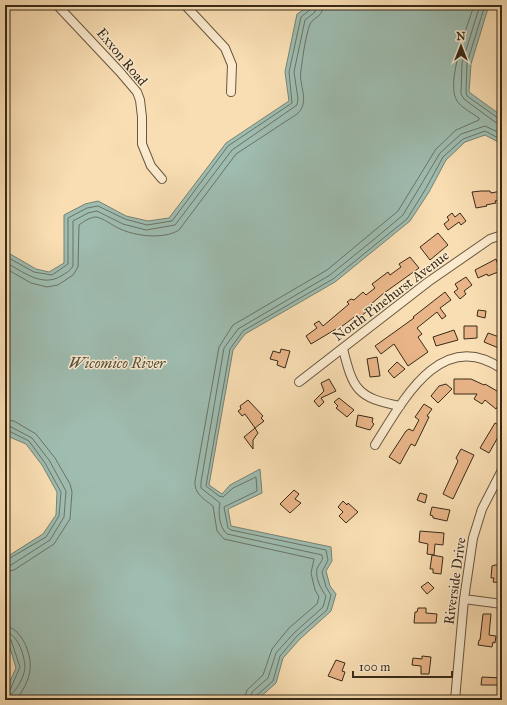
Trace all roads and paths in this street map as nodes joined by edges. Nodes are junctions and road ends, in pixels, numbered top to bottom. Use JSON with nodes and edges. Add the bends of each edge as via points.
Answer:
{"nodes":[{"id":1,"x":58,"y":5,"type":"edge"},
{"id":2,"x":186,"y":5,"type":"edge"},
{"id":3,"x":231,"y":92,"type":"dead end"},
{"id":4,"x":162,"y":179,"type":"dead end"},
{"id":5,"x":502,"y":234,"type":"edge"},
{"id":6,"x":343,"y":349,"type":"junction"},
{"id":7,"x":502,"y":369,"type":"edge"},
{"id":8,"x":299,"y":382,"type":"dead end"},
{"id":9,"x":400,"y":406,"type":"junction"},
{"id":10,"x":375,"y":445,"type":"dead end"},
{"id":11,"x":502,"y":470,"type":"edge"},
{"id":12,"x":464,"y":599,"type":"junction"},
{"id":13,"x":502,"y":604,"type":"edge"},
{"id":14,"x":455,"y":700,"type":"edge"}],
"edges":[{"from":1,"to":4,"type":"street","name":"Exxon Road","via":[[137,92],[142,117],[142,144],[151,166]]},
{"from":2,"to":3,"type":"street","via":[[225,48],[232,65]]},
{"from":5,"to":6,"type":"street","name":"North Pinehurst Avenue","via":[[490,239],[428,282]]},
{"from":6,"to":8,"type":"street","name":"North Pinehurst Avenue"},
{"from":6,"to":9,"type":"street","via":[[350,376],[358,390],[379,402]]},
{"from":7,"to":9,"type":"street","via":[[480,358],[468,356],[444,360],[424,376]]},
{"from":9,"to":10,"type":"street"},
{"from":11,"to":12,"type":"street","name":"Riverside Drive","via":[[480,516],[473,538]]},
{"from":12,"to":13,"type":"street"},
{"from":12,"to":14,"type":"street","name":"Riverside Drive"}]}
